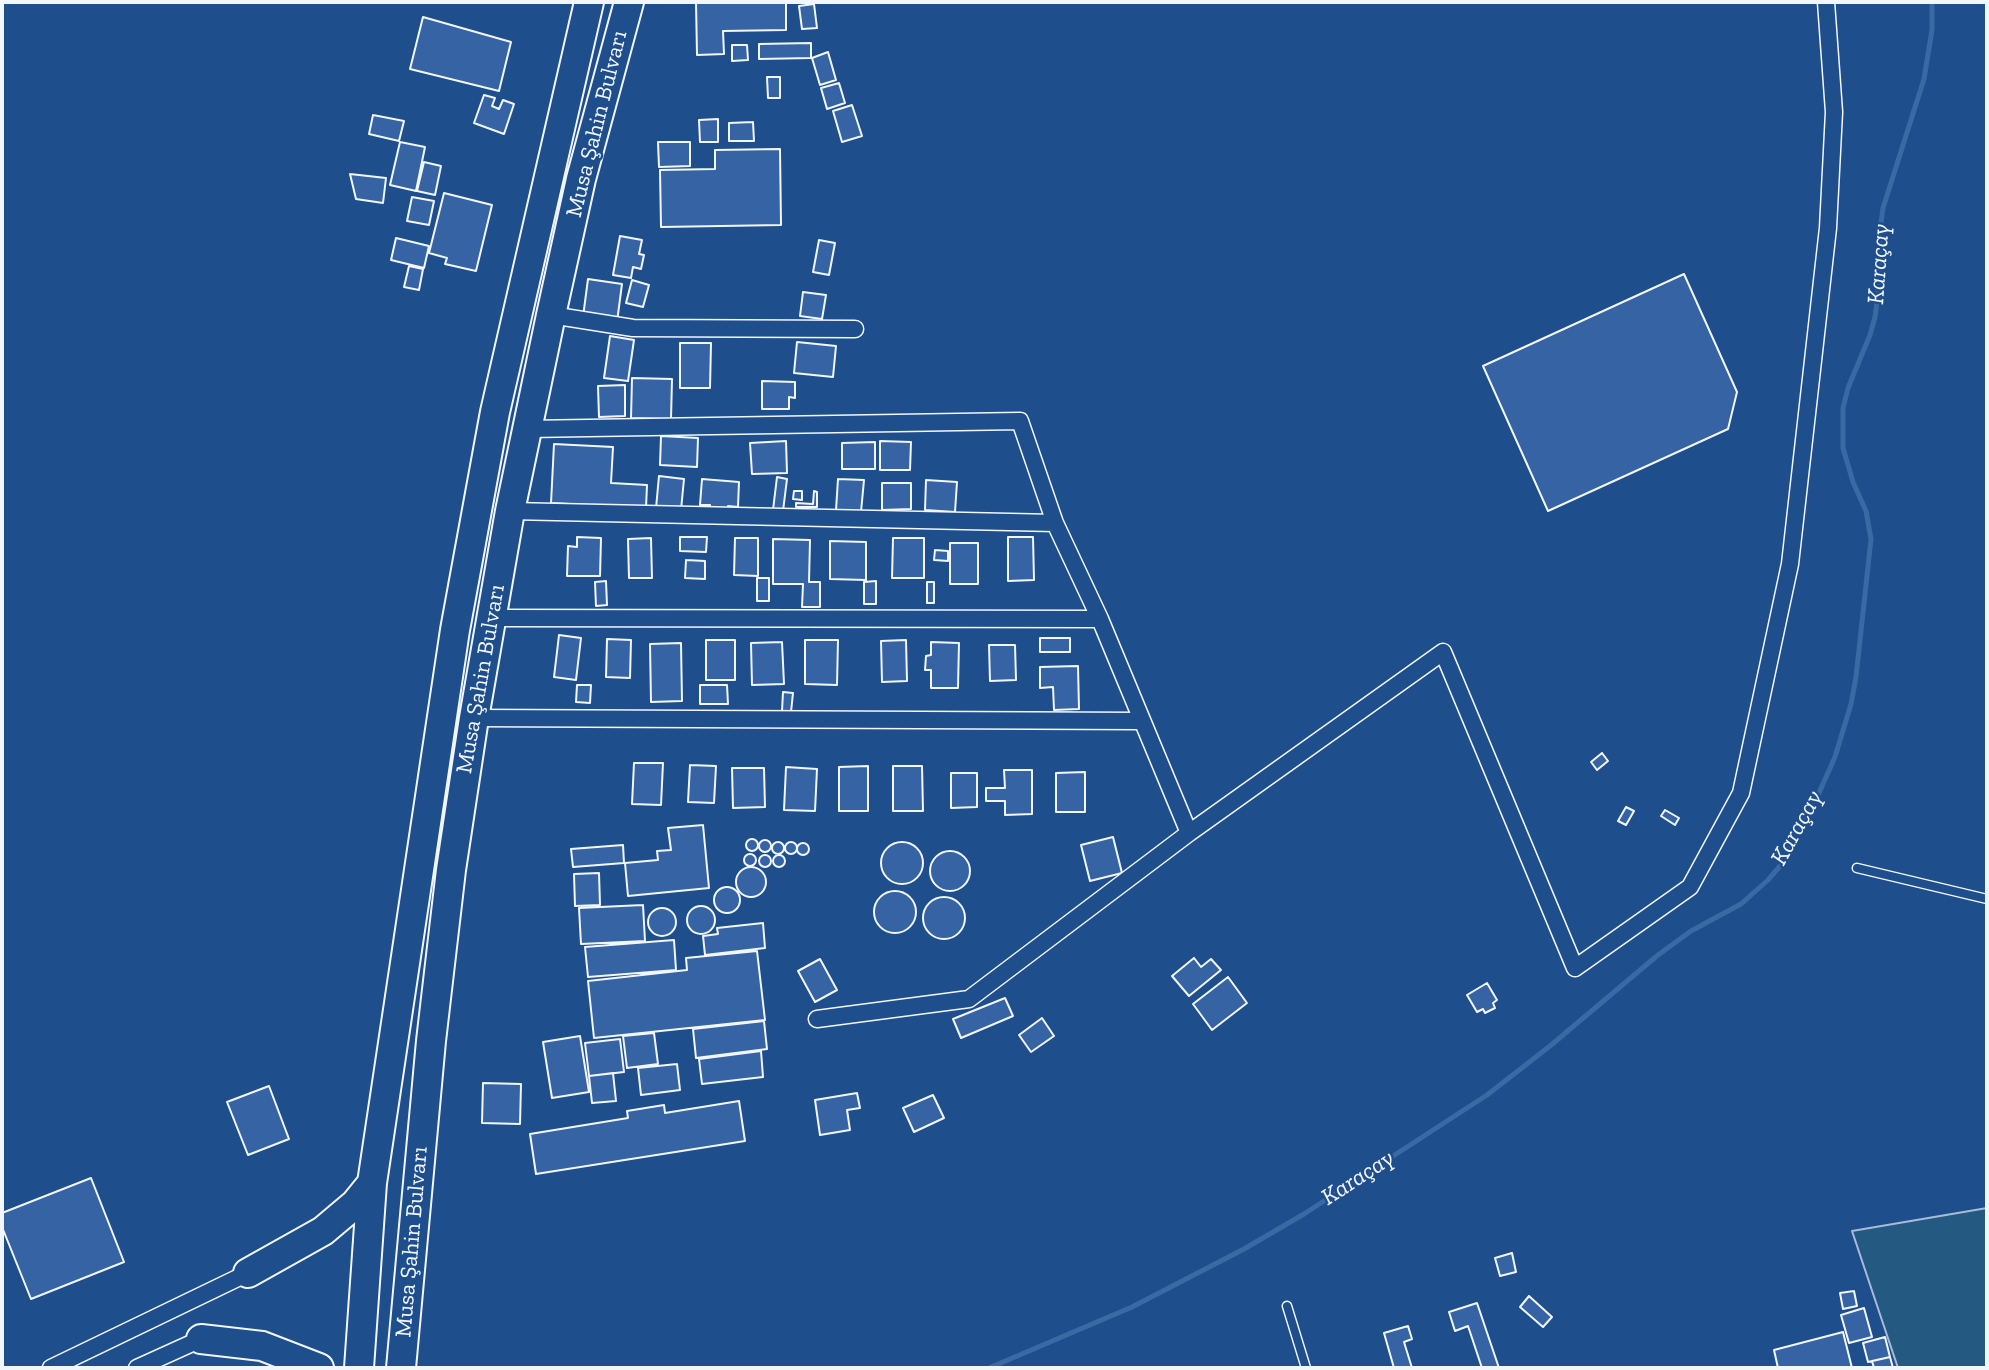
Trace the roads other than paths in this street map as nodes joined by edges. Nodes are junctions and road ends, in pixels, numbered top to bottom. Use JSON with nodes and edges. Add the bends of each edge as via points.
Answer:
{"nodes":[{"id":1,"x":589,"y":2,"type":"edge"},
{"id":2,"x":629,"y":2,"type":"edge"},
{"id":3,"x":1826,"y":2,"type":"edge"},
{"id":4,"x":551,"y":316,"type":"junction"},
{"id":5,"x":855,"y":329,"type":"dead end"},
{"id":6,"x":527,"y":429,"type":"junction"},
{"id":7,"x":510,"y":511,"type":"junction"},
{"id":8,"x":1055,"y":523,"type":"junction"},
{"id":9,"x":492,"y":618,"type":"junction"},
{"id":10,"x":1100,"y":619,"type":"junction"},
{"id":11,"x":474,"y":718,"type":"junction"},
{"id":12,"x":1141,"y":720,"type":"junction"},
{"id":13,"x":1189,"y":833,"type":"junction"},
{"id":14,"x":1857,"y":868,"type":"dead end"},
{"id":15,"x":1987,"y":899,"type":"edge"},
{"id":16,"x":817,"y":1019,"type":"dead end"},
{"id":17,"x":372,"y":1183,"type":"junction"},
{"id":18,"x":248,"y":1273,"type":"joint"},
{"id":19,"x":1287,"y":1306,"type":"dead end"},
{"id":20,"x":201,"y":1339,"type":"joint"},
{"id":21,"x":51,"y":1368,"type":"edge"},
{"id":22,"x":136,"y":1368,"type":"edge"},
{"id":23,"x":320,"y":1368,"type":"edge"},
{"id":24,"x":359,"y":1368,"type":"edge"},
{"id":25,"x":401,"y":1368,"type":"edge"},
{"id":26,"x":1306,"y":1368,"type":"edge"}],
"edges":[{"from":1,"to":17,"type":"highway","name":"Musa Şahin Bulvarı","via":[[495,412],[455,630]]},
{"from":2,"to":4,"type":"highway","name":"Musa Şahin Bulvarı","via":[[581,179]]},
{"from":3,"to":13,"type":"street","via":[[1834,112],[1828,228],[1790,564],[1741,793],[1690,887],[1576,968],[1443,652]]},
{"from":4,"to":5,"type":"street","via":[[633,328]]},
{"from":4,"to":6,"type":"highway","name":"Musa Şahin Bulvarı"},
{"from":6,"to":7,"type":"highway","name":"Musa Şahin Bulvarı"},
{"from":6,"to":8,"type":"street","via":[[1020,421]]},
{"from":7,"to":8,"type":"street"},
{"from":7,"to":9,"type":"highway","name":"Musa Şahin Bulvarı"},
{"from":8,"to":10,"type":"street"},
{"from":9,"to":10,"type":"street"},
{"from":9,"to":11,"type":"highway","name":"Musa Şahin Bulvarı"},
{"from":10,"to":12,"type":"street"},
{"from":11,"to":12,"type":"street"},
{"from":11,"to":25,"type":"highway","name":"Musa Şahin Bulvarı","via":[[431,1041]]},
{"from":12,"to":13,"type":"street"},
{"from":13,"to":16,"type":"street","via":[[969,999]]},
{"from":14,"to":15,"type":"lane"},
{"from":17,"to":18,"type":"highway","via":[[323,1231]]},
{"from":17,"to":24,"type":"highway","name":"Musa Şahin Bulvarı"},
{"from":18,"to":21,"type":"street"},
{"from":19,"to":26,"type":"lane"},
{"from":20,"to":22,"type":"street"},
{"from":20,"to":23,"type":"highway","via":[[262,1346]]}]}
